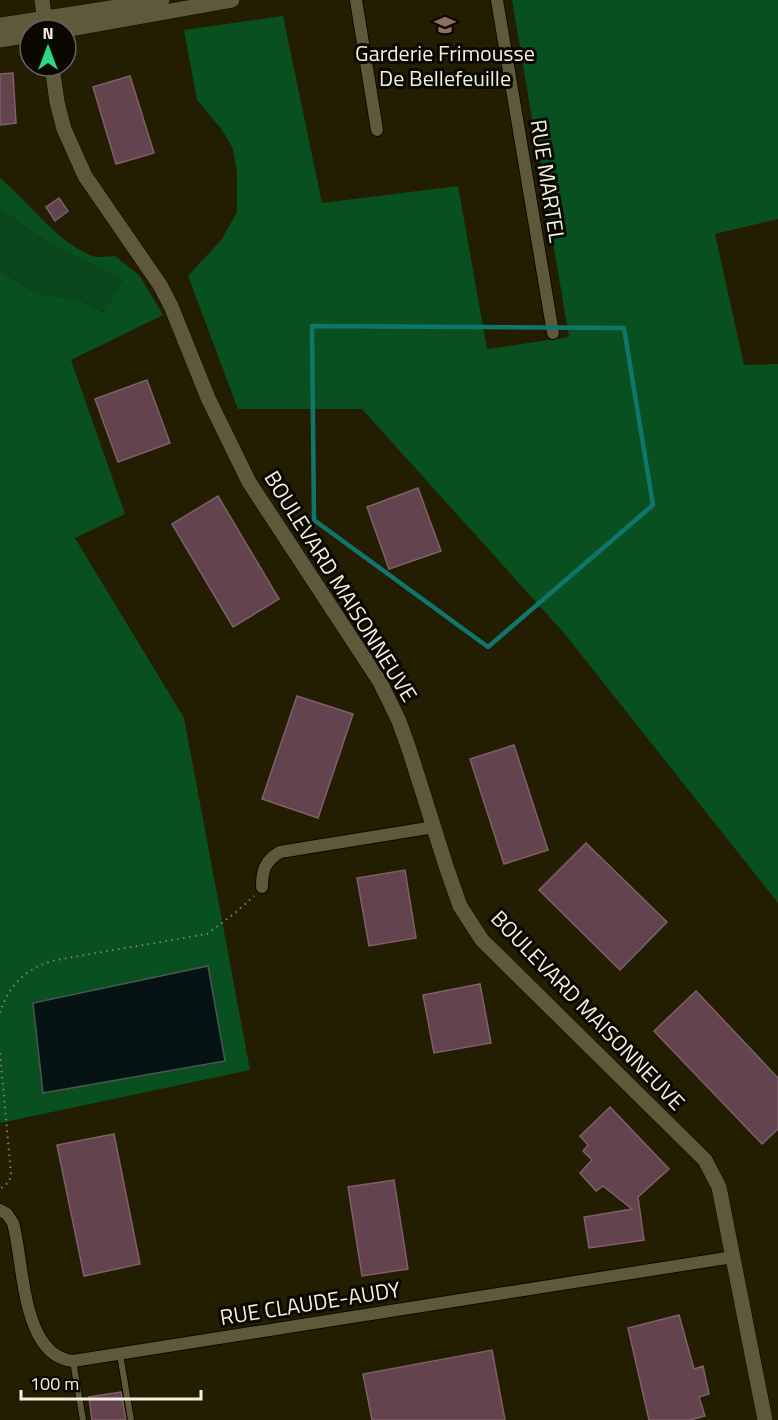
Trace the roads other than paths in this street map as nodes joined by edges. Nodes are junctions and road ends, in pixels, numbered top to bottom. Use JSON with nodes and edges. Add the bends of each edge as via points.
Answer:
{"nodes":[{"id":1,"x":42,"y":0,"type":"edge"},
{"id":2,"x":162,"y":0,"type":"edge"},
{"id":3,"x":356,"y":0,"type":"edge"},
{"id":4,"x":497,"y":0,"type":"edge"},
{"id":5,"x":223,"y":1,"type":"edge"},
{"id":6,"x":45,"y":18,"type":"edge"},
{"id":7,"x":75,"y":18,"type":"edge"},
{"id":8,"x":0,"y":25,"type":"edge"},
{"id":9,"x":18,"y":25,"type":"edge"},
{"id":10,"x":78,"y":27,"type":"edge"},
{"id":11,"x":18,"y":37,"type":"edge"},
{"id":12,"x":0,"y":40,"type":"edge"},
{"id":13,"x":54,"y":78,"type":"edge"},
{"id":14,"x":377,"y":130,"type":"dead end"},
{"id":15,"x":552,"y":333,"type":"dead end"},
{"id":16,"x":434,"y":827,"type":"junction"},
{"id":17,"x":262,"y":887,"type":"road end"},
{"id":18,"x":0,"y":1210,"type":"edge"},
{"id":19,"x":733,"y":1257,"type":"junction"},
{"id":20,"x":120,"y":1354,"type":"junction"},
{"id":21,"x":73,"y":1361,"type":"junction"},
{"id":22,"x":83,"y":1420,"type":"edge"},
{"id":23,"x":131,"y":1420,"type":"edge"},
{"id":24,"x":765,"y":1420,"type":"edge"}],
"edges":[{"from":1,"to":6,"type":"street"},
{"from":2,"to":7,"type":"street"},
{"from":3,"to":14,"type":"street"},
{"from":4,"to":15,"type":"street","name":"RUE MARTEL"},
{"from":5,"to":10,"type":"street"},
{"from":8,"to":9,"type":"street"},
{"from":11,"to":12,"type":"street"},
{"from":13,"to":16,"type":"street","name":"BOULEVARD MAISONNEUVE","via":[[59,111],[75,156],[93,189],[160,285],[249,482],[380,682],[399,721]]},
{"from":16,"to":17,"type":"street","via":[[280,852],[265,866]]},
{"from":16,"to":19,"type":"street","name":"BOULEVARD MAISONNEUVE","via":[[460,906],[482,940],[705,1160],[719,1187]]},
{"from":18,"to":21,"type":"street","via":[[14,1227],[37,1333],[59,1359]]},
{"from":19,"to":20,"type":"street","name":"RUE CLAUDE-AUDY"},
{"from":19,"to":24,"type":"street","name":"BOULEVARD MAISONNEUVE"},
{"from":20,"to":21,"type":"street","name":"RUE CLAUDE-AUDY"},
{"from":20,"to":23,"type":"lane"},
{"from":21,"to":22,"type":"lane"}]}
